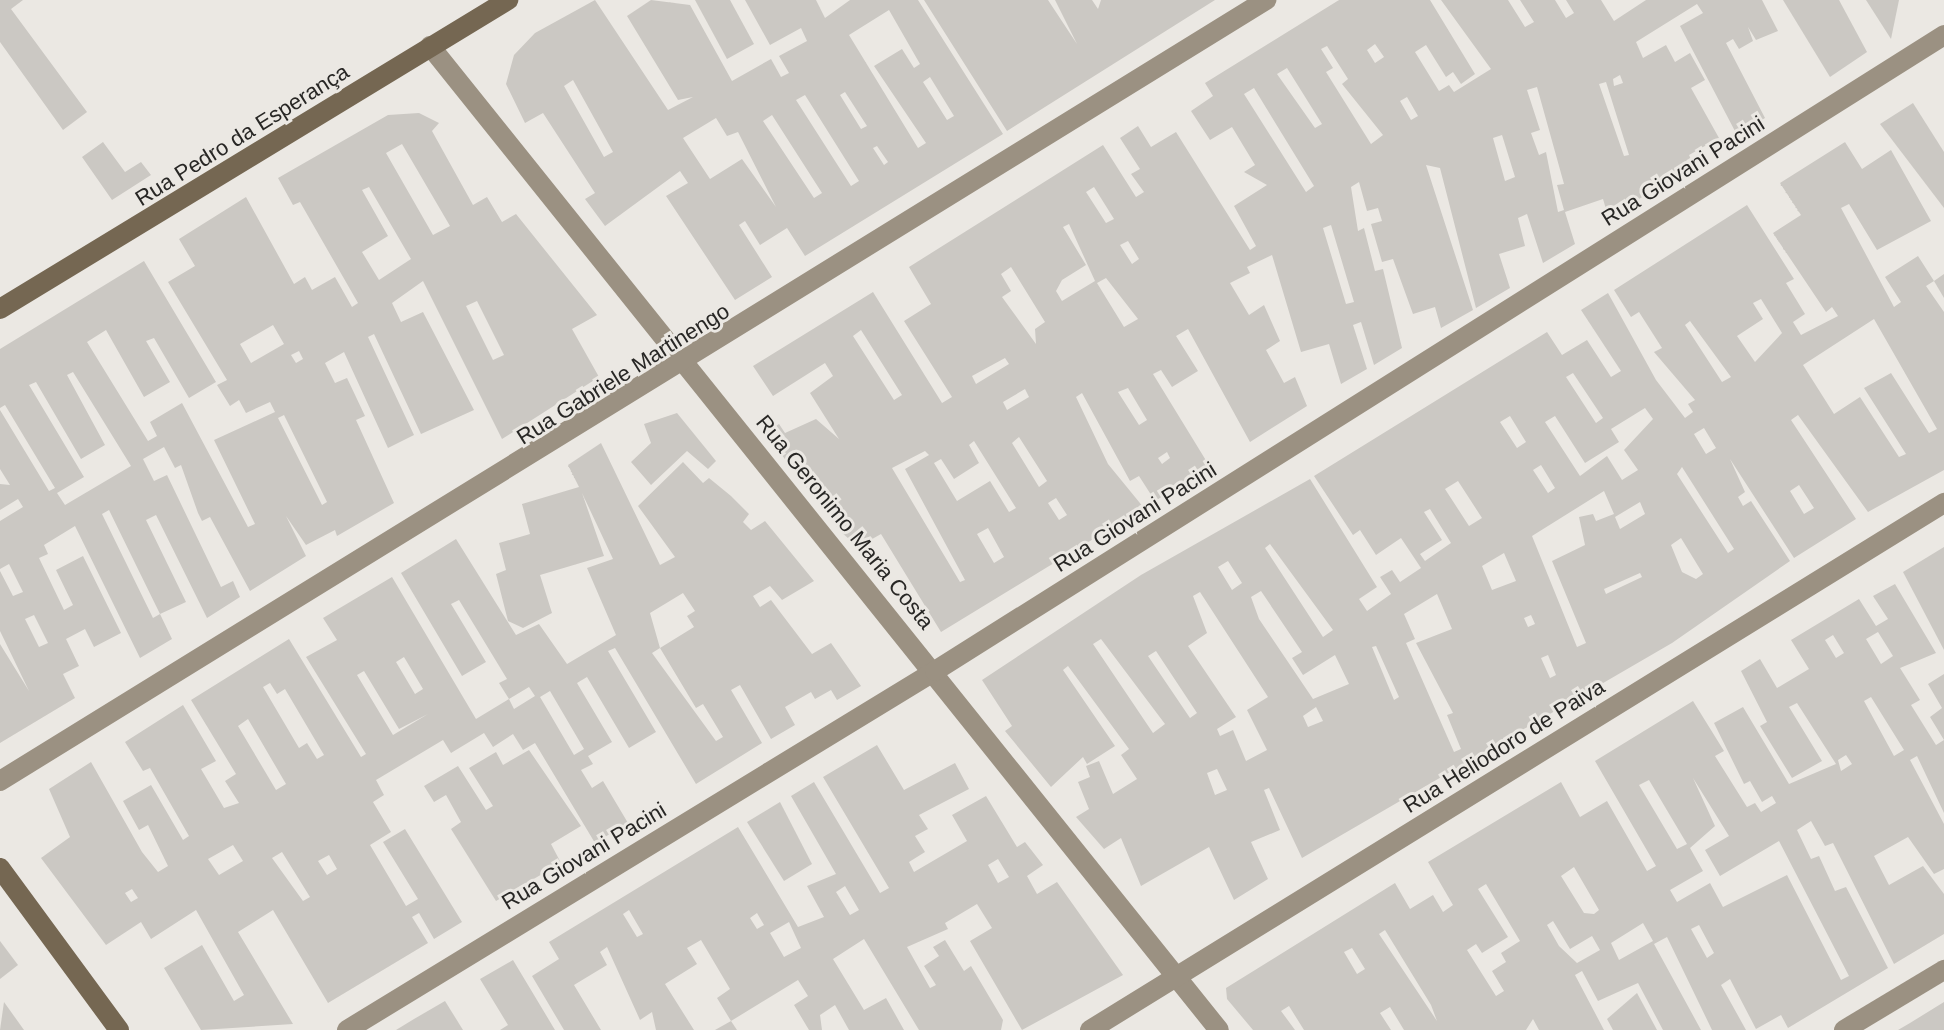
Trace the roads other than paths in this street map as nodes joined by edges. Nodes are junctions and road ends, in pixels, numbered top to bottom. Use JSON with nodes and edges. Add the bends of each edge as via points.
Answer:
{"nodes":[{"id":1,"x":508,"y":0,"type":"edge"},
{"id":2,"x":1266,"y":0,"type":"edge"},
{"id":3,"x":1944,"y":35,"type":"edge"},
{"id":4,"x":430,"y":46,"type":"junction"},
{"id":5,"x":0,"y":309,"type":"edge"},
{"id":6,"x":686,"y":364,"type":"junction"},
{"id":7,"x":1944,"y":503,"type":"edge"},
{"id":8,"x":935,"y":671,"type":"junction"},
{"id":9,"x":0,"y":781,"type":"edge"},
{"id":10,"x":0,"y":868,"type":"edge"},
{"id":11,"x":1944,"y":970,"type":"edge"},
{"id":12,"x":1177,"y":977,"type":"junction"},
{"id":13,"x":119,"y":1030,"type":"edge"},
{"id":14,"x":347,"y":1030,"type":"edge"},
{"id":15,"x":1090,"y":1030,"type":"edge"},
{"id":16,"x":1219,"y":1030,"type":"edge"},
{"id":17,"x":1844,"y":1030,"type":"edge"}],
"edges":[{"from":1,"to":4,"type":"main road","name":"Rua Pedro da Esperança"},
{"from":2,"to":6,"type":"street","name":"Rua Gabriele Martinengo"},
{"from":3,"to":8,"type":"street","name":"Rua Giovani Pacini"},
{"from":4,"to":5,"type":"main road","name":"Rua Pedro da Esperança"},
{"from":4,"to":6,"type":"street","name":"Rua Geronimo Maria Costa"},
{"from":6,"to":8,"type":"street","name":"Rua Geronimo Maria Costa"},
{"from":6,"to":9,"type":"street","name":"Rua Gabriele Martinengo"},
{"from":7,"to":12,"type":"street","name":"Rua Heliodoro de Paiva"},
{"from":8,"to":12,"type":"street","name":"Rua Geronimo Maria Costa"},
{"from":8,"to":14,"type":"street","name":"Rua Giovani Pacini"},
{"from":10,"to":13,"type":"main road"},
{"from":11,"to":17,"type":"street"},
{"from":12,"to":15,"type":"street","name":"Rua Heliodoro de Paiva"},
{"from":12,"to":16,"type":"street","name":"Rua Geronimo Maria Costa"}]}
